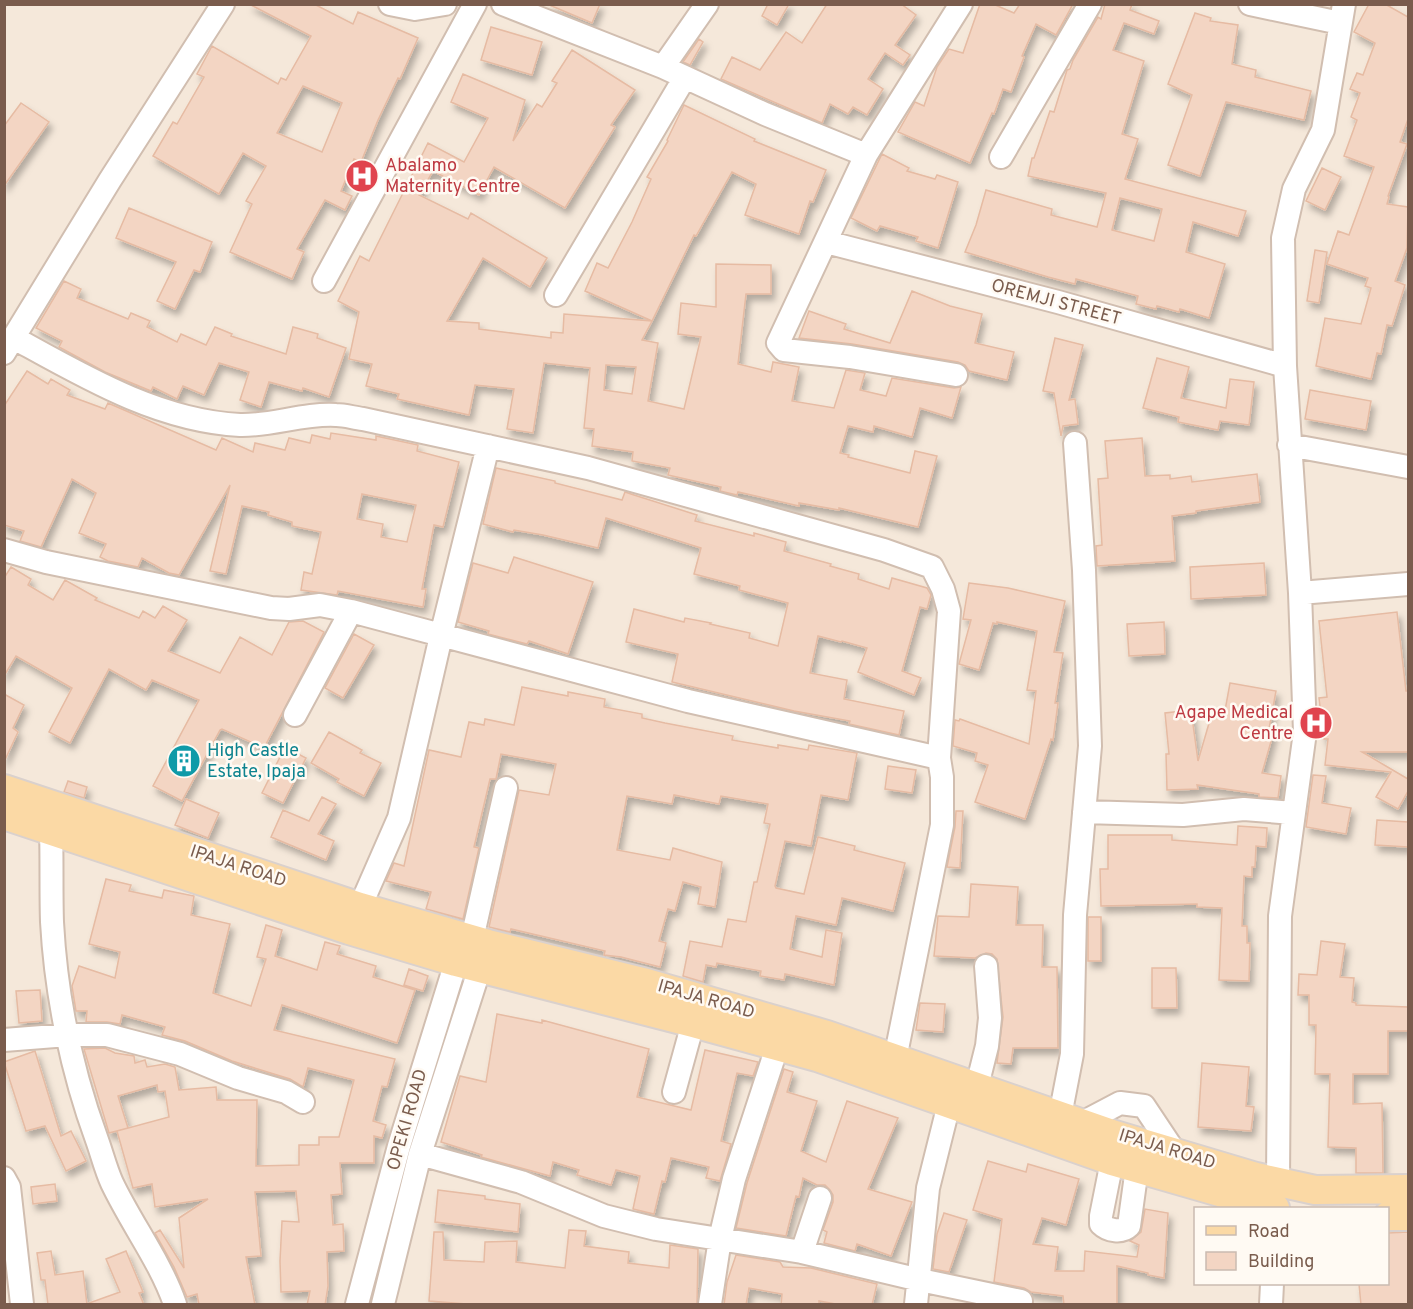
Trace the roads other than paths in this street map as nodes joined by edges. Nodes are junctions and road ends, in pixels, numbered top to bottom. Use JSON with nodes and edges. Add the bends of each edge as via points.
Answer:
{"nodes":[{"id":1,"x":223,"y":4,"type":"edge"},
{"id":2,"x":390,"y":4,"type":"edge"},
{"id":3,"x":445,"y":4,"type":"edge"},
{"id":4,"x":475,"y":4,"type":"edge"},
{"id":5,"x":503,"y":4,"type":"edge"},
{"id":6,"x":707,"y":4,"type":"edge"},
{"id":7,"x":961,"y":4,"type":"edge"},
{"id":8,"x":1090,"y":4,"type":"edge"},
{"id":9,"x":1250,"y":4,"type":"edge"},
{"id":10,"x":1342,"y":14,"type":"edge"},
{"id":11,"x":663,"y":68,"type":"junction"},
{"id":12,"x":685,"y":77,"type":"junction"},
{"id":13,"x":866,"y":155,"type":"junction"},
{"id":14,"x":1001,"y":157,"type":"dead end"},
{"id":15,"x":826,"y":242,"type":"junction"},
{"id":16,"x":324,"y":281,"type":"dead end"},
{"id":17,"x":556,"y":295,"type":"dead end"},
{"id":18,"x":9,"y":346,"type":"edge"},
{"id":19,"x":1285,"y":366,"type":"junction"},
{"id":20,"x":956,"y":375,"type":"dead end"},
{"id":21,"x":1075,"y":443,"type":"dead end"},
{"id":22,"x":1289,"y":445,"type":"junction"},
{"id":23,"x":488,"y":446,"type":"junction"},
{"id":24,"x":1408,"y":467,"type":"edge"},
{"id":25,"x":4,"y":550,"type":"edge"},
{"id":26,"x":1408,"y":584,"type":"edge"},
{"id":27,"x":1300,"y":593,"type":"junction"},
{"id":28,"x":351,"y":611,"type":"junction"},
{"id":29,"x":441,"y":636,"type":"junction"},
{"id":30,"x":295,"y":715,"type":"dead end"},
{"id":31,"x":939,"y":758,"type":"junction"},
{"id":32,"x":4,"y":789,"type":"edge"},
{"id":33,"x":506,"y":789,"type":"dead end"},
{"id":34,"x":1084,"y":812,"type":"junction"},
{"id":35,"x":1293,"y":813,"type":"junction"},
{"id":36,"x":4,"y":815,"type":"edge"},
{"id":37,"x":51,"y":831,"type":"junction"},
{"id":38,"x":360,"y":908,"type":"junction"},
{"id":39,"x":471,"y":950,"type":"junction"},
{"id":40,"x":986,"y":966,"type":"dead end"},
{"id":41,"x":693,"y":1023,"type":"junction"},
{"id":42,"x":68,"y":1035,"type":"junction"},
{"id":43,"x":4,"y":1040,"type":"edge"},
{"id":44,"x":777,"y":1047,"type":"junction"},
{"id":45,"x":895,"y":1059,"type":"junction"},
{"id":46,"x":977,"y":1086,"type":"junction"},
{"id":47,"x":674,"y":1092,"type":"dead end"},
{"id":48,"x":303,"y":1102,"type":"dead end"},
{"id":49,"x":949,"y":1104,"type":"junction"},
{"id":50,"x":1072,"y":1129,"type":"junction"},
{"id":51,"x":420,"y":1154,"type":"junction"},
{"id":52,"x":4,"y":1178,"type":"edge"},
{"id":53,"x":1408,"y":1188,"type":"edge"},
{"id":54,"x":1276,"y":1195,"type":"edge"},
{"id":55,"x":820,"y":1198,"type":"dead end"},
{"id":56,"x":1389,"y":1216,"type":"edge"},
{"id":57,"x":1408,"y":1216,"type":"edge"},
{"id":58,"x":720,"y":1239,"type":"junction"},
{"id":59,"x":802,"y":1252,"type":"junction"},
{"id":60,"x":920,"y":1280,"type":"junction"},
{"id":61,"x":1272,"y":1285,"type":"edge"},
{"id":62,"x":1021,"y":1301,"type":"dead end"},
{"id":63,"x":22,"y":1305,"type":"edge"},
{"id":64,"x":175,"y":1305,"type":"edge"},
{"id":65,"x":357,"y":1305,"type":"edge"},
{"id":66,"x":383,"y":1305,"type":"edge"},
{"id":67,"x":710,"y":1305,"type":"edge"},
{"id":68,"x":916,"y":1305,"type":"edge"},
{"id":69,"x":1271,"y":1305,"type":"edge"}],
"edges":[{"from":1,"to":18,"type":"street"},
{"from":2,"to":3,"type":"street","via":[[415,9]]},
{"from":4,"to":16,"type":"street"},
{"from":5,"to":11,"type":"street"},
{"from":6,"to":11,"type":"street"},
{"from":7,"to":13,"type":"street"},
{"from":8,"to":14,"type":"street"},
{"from":9,"to":10,"type":"street"},
{"from":10,"to":19,"type":"street","via":[[1323,130],[1294,189],[1283,238]]},
{"from":11,"to":12,"type":"street"},
{"from":12,"to":13,"type":"street"},
{"from":12,"to":17,"type":"street"},
{"from":13,"to":15,"type":"street"},
{"from":15,"to":19,"type":"street","name":"OREMJI STREET"},
{"from":15,"to":20,"type":"street","via":[[778,344],[784,350]]},
{"from":18,"to":23,"type":"street","via":[[173,414],[242,425],[335,415]]},
{"from":19,"to":22,"type":"street"},
{"from":21,"to":34,"type":"street","via":[[1090,746]]},
{"from":22,"to":24,"type":"street"},
{"from":22,"to":27,"type":"street"},
{"from":23,"to":29,"type":"street"},
{"from":23,"to":31,"type":"street","via":[[622,478],[884,550],[932,567],[944,589],[949,611]]},
{"from":25,"to":28,"type":"street","via":[[271,608],[320,605]]},
{"from":26,"to":27,"type":"street"},
{"from":27,"to":35,"type":"street","via":[[1305,732]]},
{"from":28,"to":29,"type":"street"},
{"from":28,"to":30,"type":"street"},
{"from":29,"to":31,"type":"street","via":[[688,700]]},
{"from":29,"to":38,"type":"street","via":[[399,818]]},
{"from":31,"to":45,"type":"street","via":[[942,825]]},
{"from":32,"to":38,"type":"main road","name":"IPAJA ROAD"},
{"from":33,"to":39,"type":"street"},
{"from":34,"to":35,"type":"street","via":[[1183,815],[1244,809]]},
{"from":34,"to":50,"type":"street","via":[[1075,915]]},
{"from":35,"to":54,"type":"street","via":[[1279,941]]},
{"from":36,"to":37,"type":"main road","name":"IPAJA ROAD"},
{"from":37,"to":39,"type":"main road","name":"IPAJA ROAD","via":[[349,930]]},
{"from":37,"to":42,"type":"street","via":[[53,933]]},
{"from":38,"to":39,"type":"main road","name":"IPAJA ROAD"},
{"from":39,"to":41,"type":"main road","name":"IPAJA ROAD"},
{"from":39,"to":45,"type":"main road","name":"IPAJA ROAD","via":[[643,982],[788,1023]]},
{"from":39,"to":51,"type":"street","name":"OPEKI ROAD"},
{"from":39,"to":65,"type":"street","name":"OPEKI ROAD","via":[[399,1146]]},
{"from":40,"to":46,"type":"street","via":[[990,1018]]},
{"from":41,"to":44,"type":"main road","name":"IPAJA ROAD"},
{"from":41,"to":47,"type":"street"},
{"from":42,"to":43,"type":"street"},
{"from":42,"to":48,"type":"street","via":[[107,1035],[180,1054],[238,1078],[286,1092]]},
{"from":42,"to":64,"type":"street","via":[[86,1110],[112,1182],[151,1250]]},
{"from":44,"to":49,"type":"main road","name":"IPAJA ROAD","via":[[817,1057]]},
{"from":44,"to":58,"type":"street","via":[[742,1149]]},
{"from":45,"to":46,"type":"main road","name":"IPAJA ROAD"},
{"from":46,"to":50,"type":"main road","name":"IPAJA ROAD"},
{"from":49,"to":50,"type":"main road","name":"IPAJA ROAD"},
{"from":49,"to":60,"type":"street","via":[[928,1188]]},
{"from":50,"to":54,"type":"main road","name":"IPAJA ROAD","via":[[1174,1151],[1256,1177]]},
{"from":50,"to":54,"type":"main road","name":"IPAJA ROAD","via":[[1124,1164]]},
{"from":51,"to":58,"type":"street","via":[[521,1182],[604,1216]]},
{"from":51,"to":66,"type":"street","name":"OPEKI ROAD"},
{"from":52,"to":63,"type":"street","via":[[9,1187]]},
{"from":53,"to":54,"type":"main road","name":"IPAJA ROAD"},
{"from":55,"to":59,"type":"street"},
{"from":56,"to":57,"type":"main road"},
{"from":58,"to":59,"type":"street"},
{"from":58,"to":67,"type":"street"},
{"from":59,"to":60,"type":"street"},
{"from":60,"to":62,"type":"street"},
{"from":60,"to":68,"type":"street"},
{"from":61,"to":69,"type":"street"}]}
